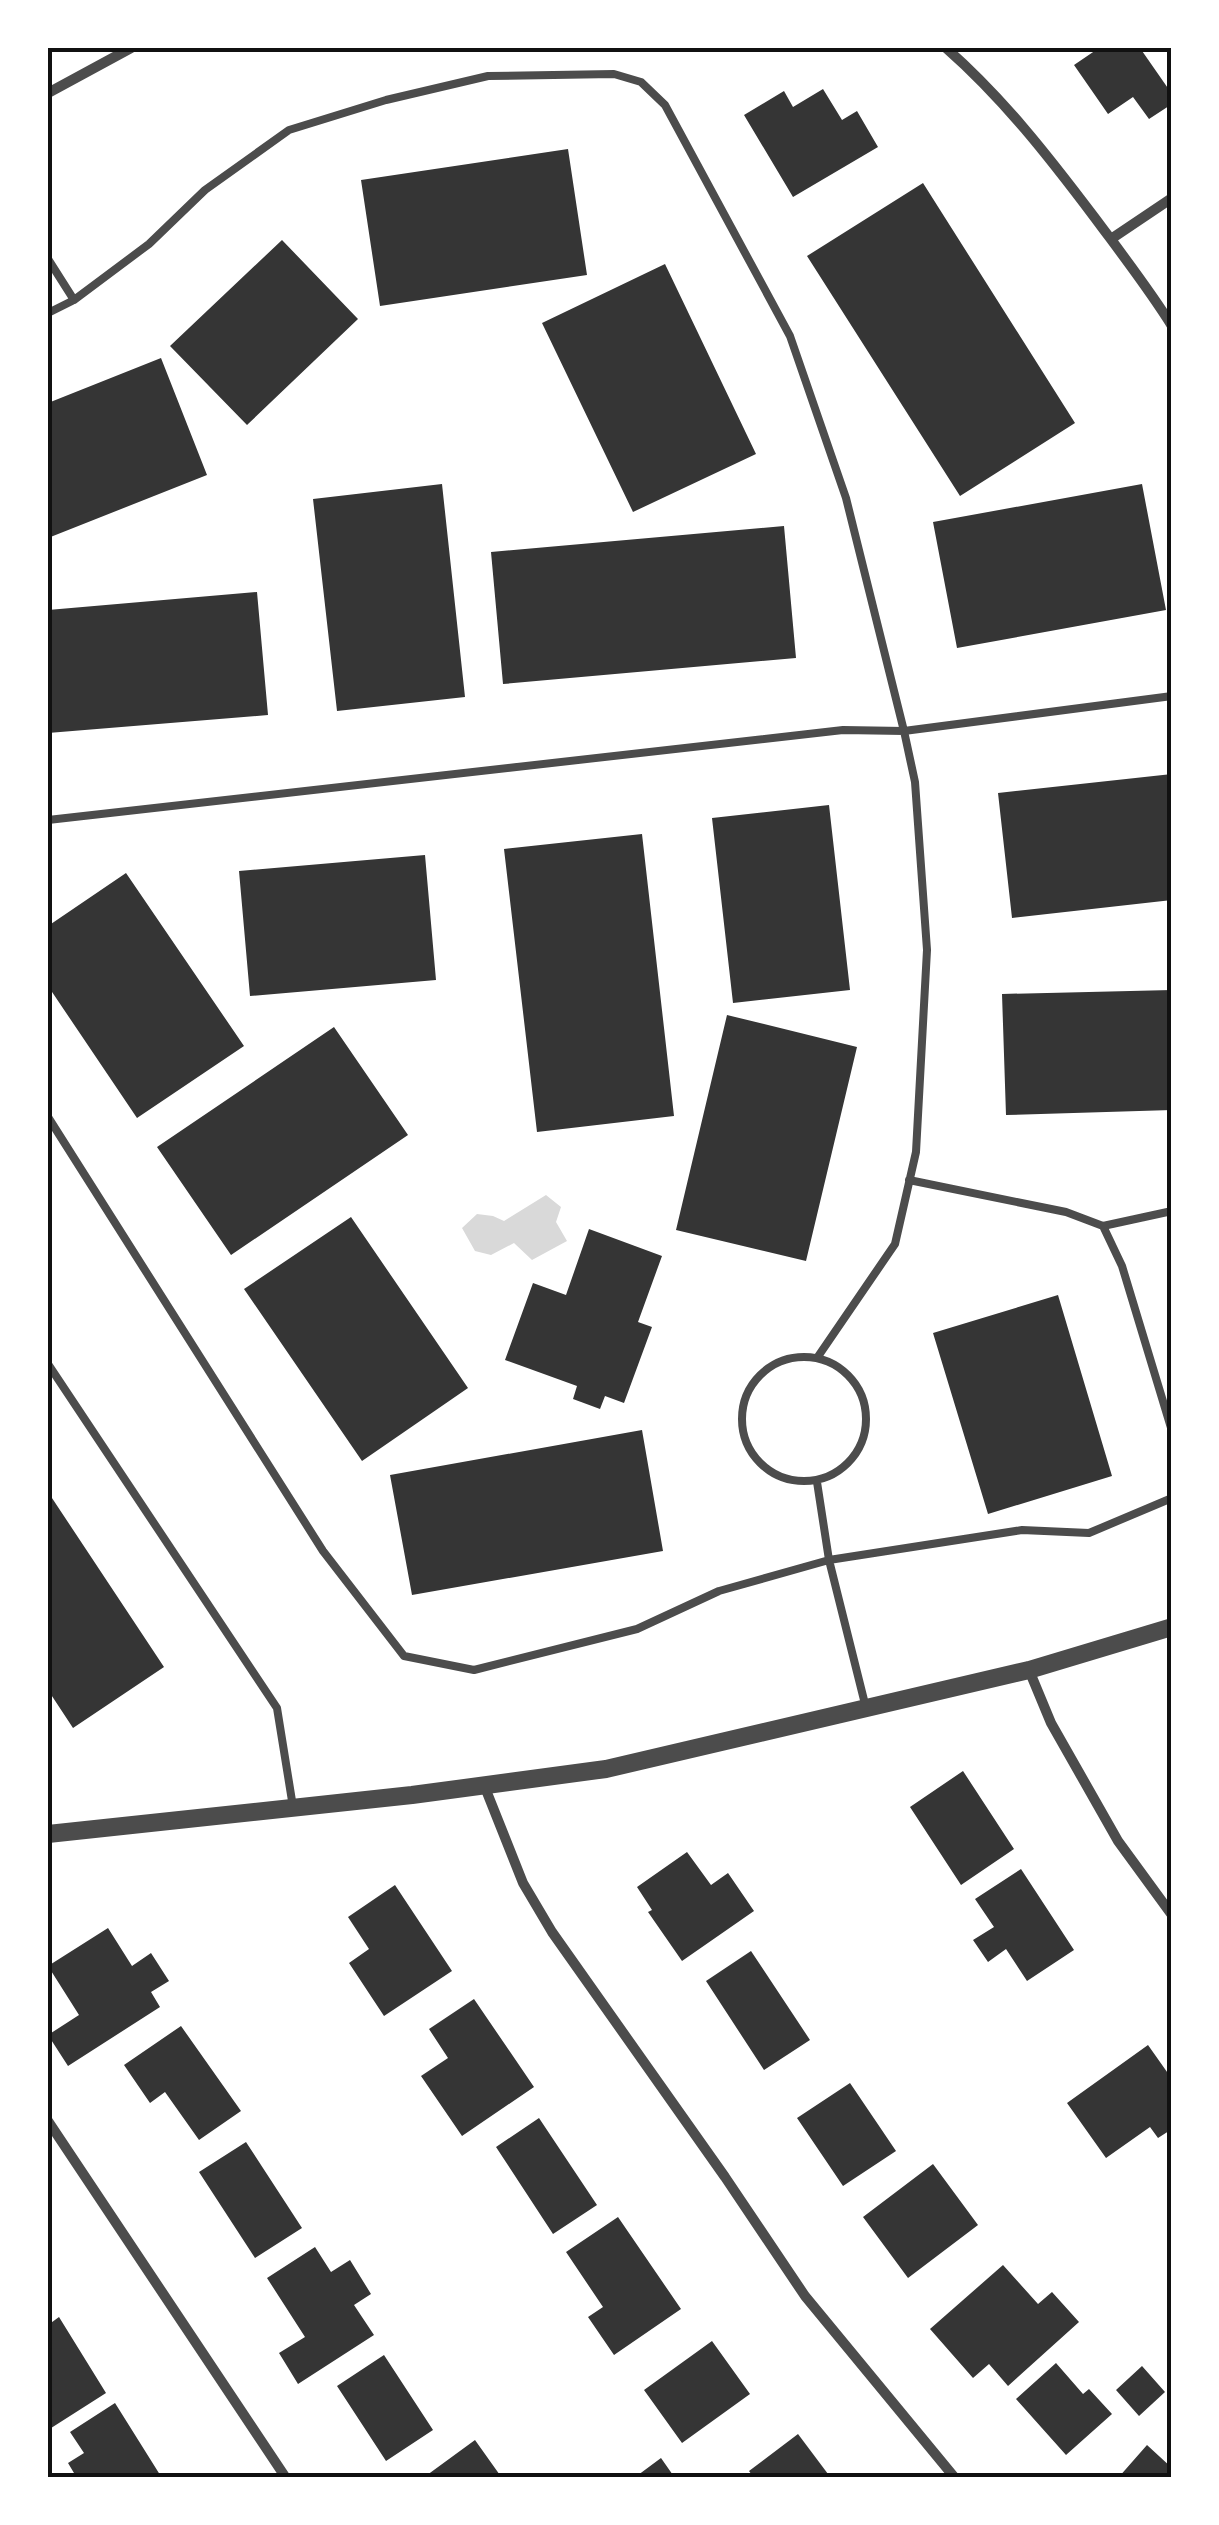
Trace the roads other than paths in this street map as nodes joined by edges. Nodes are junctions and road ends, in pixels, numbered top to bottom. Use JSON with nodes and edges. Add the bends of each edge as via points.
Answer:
{"nodes":[{"id":1,"x":132,"y":48,"type":"edge"},
{"id":2,"x":946,"y":48,"type":"edge"},
{"id":3,"x":48,"y":92,"type":"edge"},
{"id":4,"x":1172,"y":198,"type":"edge"},
{"id":5,"x":1111,"y":239,"type":"junction"},
{"id":6,"x":48,"y":260,"type":"edge"},
{"id":7,"x":74,"y":300,"type":"junction"},
{"id":8,"x":48,"y":314,"type":"edge"},
{"id":9,"x":1172,"y":326,"type":"edge"},
{"id":10,"x":1172,"y":696,"type":"edge"},
{"id":11,"x":904,"y":730,"type":"junction"},
{"id":12,"x":48,"y":820,"type":"edge"},
{"id":13,"x":48,"y":1117,"type":"edge"},
{"id":14,"x":910,"y":1180,"type":"junction"},
{"id":15,"x":1172,"y":1211,"type":"edge"},
{"id":16,"x":1103,"y":1226,"type":"junction"},
{"id":17,"x":817,"y":1358,"type":"junction"},
{"id":18,"x":48,"y":1364,"type":"edge"},
{"id":19,"x":1172,"y":1431,"type":"edge"},
{"id":20,"x":817,"y":1482,"type":"junction"},
{"id":21,"x":1172,"y":1498,"type":"edge"},
{"id":22,"x":828,"y":1560,"type":"junction"},
{"id":23,"x":1172,"y":1626,"type":"edge"},
{"id":24,"x":1029,"y":1670,"type":"junction"},
{"id":25,"x":866,"y":1708,"type":"junction"},
{"id":26,"x":484,"y":1784,"type":"junction"},
{"id":27,"x":293,"y":1808,"type":"junction"},
{"id":28,"x":48,"y":1834,"type":"edge"},
{"id":29,"x":1172,"y":1915,"type":"edge"},
{"id":30,"x":48,"y":2121,"type":"edge"},
{"id":31,"x":286,"y":2478,"type":"edge"},
{"id":32,"x":955,"y":2478,"type":"edge"}],
"edges":[{"from":1,"to":3,"type":"street"},
{"from":2,"to":5,"type":"street","via":[[1016,117]]},
{"from":4,"to":5,"type":"street"},
{"from":5,"to":9,"type":"street"},
{"from":6,"to":7,"type":"lane"},
{"from":7,"to":8,"type":"lane"},
{"from":7,"to":11,"type":"lane","via":[[149,244],[205,190],[289,130],[488,76],[614,74],[641,82],[665,105],[790,336],[846,498]]},
{"from":10,"to":11,"type":"lane"},
{"from":11,"to":12,"type":"lane","via":[[843,730]]},
{"from":11,"to":14,"type":"lane","via":[[927,950]]},
{"from":13,"to":22,"type":"lane","via":[[323,1551],[404,1656],[474,1670],[637,1629],[719,1591]]},
{"from":14,"to":16,"type":"lane","via":[[1066,1212]]},
{"from":14,"to":17,"type":"lane","via":[[895,1244]]},
{"from":15,"to":16,"type":"lane"},
{"from":16,"to":19,"type":"lane","via":[[1122,1266]]},
{"from":17,"to":20,"type":"lane","via":[[840,1367],[857,1385],[866,1432],[857,1454]]},
{"from":17,"to":20,"type":"lane","via":[[793,1357],[770,1366],[752,1384],[742,1431],[769,1472],[792,1482]]},
{"from":18,"to":27,"type":"lane","via":[[278,1708]]},
{"from":20,"to":22,"type":"lane"},
{"from":21,"to":22,"type":"lane","via":[[1090,1533],[1022,1530]]},
{"from":22,"to":25,"type":"lane"},
{"from":23,"to":24,"type":"street"},
{"from":24,"to":25,"type":"street"},
{"from":24,"to":29,"type":"street","via":[[1118,1841]]},
{"from":25,"to":26,"type":"street","via":[[606,1769]]},
{"from":26,"to":27,"type":"street"},
{"from":26,"to":32,"type":"street","via":[[524,1884],[552,1932],[804,2296]]},
{"from":27,"to":28,"type":"street"},
{"from":30,"to":31,"type":"street"}]}
